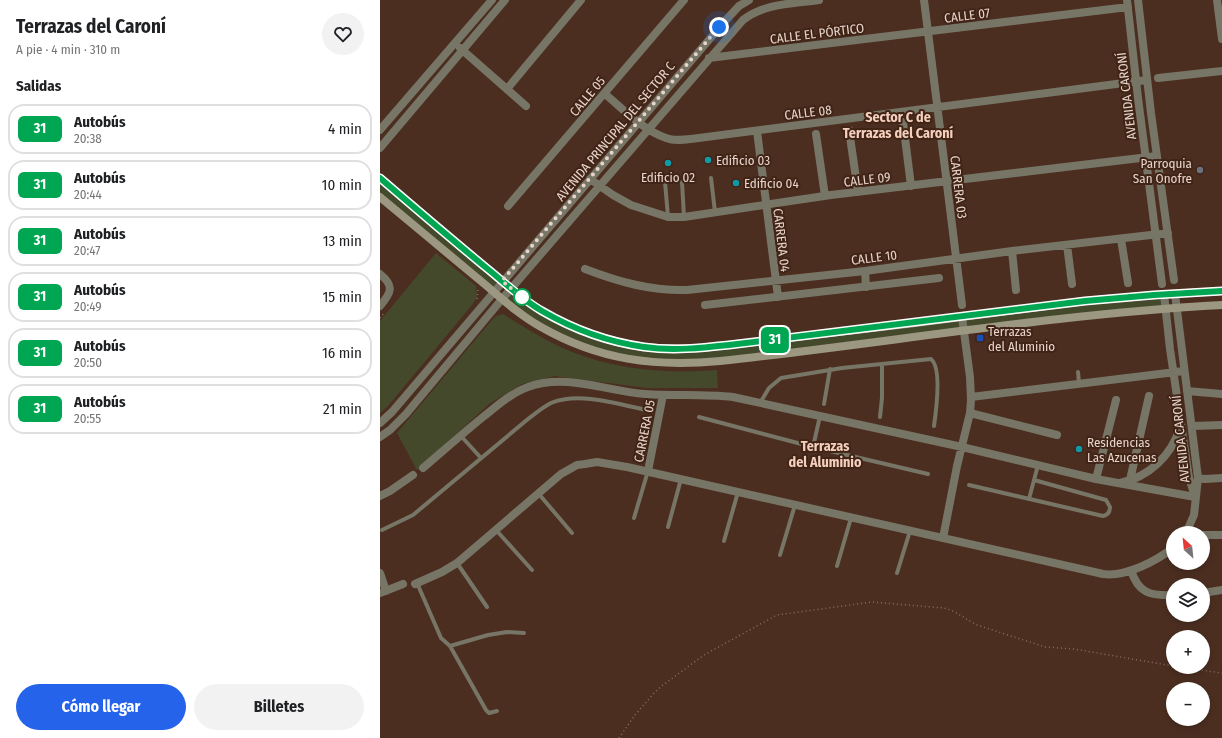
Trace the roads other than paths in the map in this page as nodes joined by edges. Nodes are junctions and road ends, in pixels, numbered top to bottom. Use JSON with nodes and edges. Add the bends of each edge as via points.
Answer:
{"nodes":[{"id":1,"x":492,"y":0,"type":"edge"},
{"id":2,"x":505,"y":0,"type":"edge"},
{"id":3,"x":581,"y":0,"type":"edge"},
{"id":4,"x":684,"y":0,"type":"edge"},
{"id":5,"x":749,"y":0,"type":"edge"},
{"id":6,"x":819,"y":0,"type":"edge"},
{"id":7,"x":924,"y":0,"type":"edge"},
{"id":8,"x":1138,"y":0,"type":"edge"},
{"id":9,"x":1217,"y":0,"type":"edge"},
{"id":10,"x":1127,"y":4,"type":"edge"},
{"id":11,"x":928,"y":32,"type":"junction"},
{"id":12,"x":1222,"y":39,"type":"edge"},
{"id":13,"x":454,"y":43,"type":"junction"},
{"id":14,"x":463,"y":50,"type":"junction"},
{"id":15,"x":709,"y":58,"type":"junction"},
{"id":16,"x":1222,"y":71,"type":"edge"},
{"id":17,"x":1158,"y":78,"type":"dead end"},
{"id":18,"x":1147,"y":80,"type":"junction"},
{"id":19,"x":1136,"y":81,"type":"junction"},
{"id":20,"x":507,"y":89,"type":"junction"},
{"id":21,"x":605,"y":94,"type":"junction"},
{"id":22,"x":526,"y":106,"type":"dead end"},
{"id":23,"x":937,"y":107,"type":"junction"},
{"id":24,"x":639,"y":122,"type":"junction"},
{"id":25,"x":903,"y":122,"type":"dead end"},
{"id":26,"x":648,"y":129,"type":"junction"},
{"id":27,"x":380,"y":130,"type":"edge"},
{"id":28,"x":849,"y":130,"type":"dead end"},
{"id":29,"x":757,"y":131,"type":"junction"},
{"id":30,"x":816,"y":134,"type":"dead end"},
{"id":31,"x":380,"y":148,"type":"edge"},
{"id":32,"x":1157,"y":156,"type":"junction"},
{"id":33,"x":1145,"y":157,"type":"junction"},
{"id":34,"x":380,"y":178,"type":"edge"},
{"id":35,"x":711,"y":178,"type":"dead end"},
{"id":36,"x":590,"y":179,"type":"junction"},
{"id":37,"x":946,"y":181,"type":"junction"},
{"id":38,"x":665,"y":182,"type":"dead end"},
{"id":39,"x":682,"y":182,"type":"dead end"},
{"id":40,"x":600,"y":186,"type":"junction"},
{"id":41,"x":911,"y":186,"type":"junction"},
{"id":42,"x":858,"y":192,"type":"junction"},
{"id":43,"x":825,"y":196,"type":"junction"},
{"id":44,"x":380,"y":197,"type":"edge"},
{"id":45,"x":766,"y":205,"type":"junction"},
{"id":46,"x":508,"y":206,"type":"dead end"},
{"id":47,"x":715,"y":212,"type":"junction"},
{"id":48,"x":684,"y":216,"type":"junction"},
{"id":49,"x":668,"y":217,"type":"junction"},
{"id":50,"x":1168,"y":234,"type":"junction"},
{"id":51,"x":1155,"y":235,"type":"junction"},
{"id":52,"x":1121,"y":239,"type":"junction"},
{"id":53,"x":1067,"y":245,"type":"junction"},
{"id":54,"x":1012,"y":251,"type":"junction"},
{"id":55,"x":956,"y":258,"type":"junction"},
{"id":56,"x":585,"y":269,"type":"dead end"},
{"id":57,"x":865,"y":271,"type":"junction"},
{"id":58,"x":380,"y":274,"type":"edge"},
{"id":59,"x":939,"y":278,"type":"dead end"},
{"id":60,"x":776,"y":280,"type":"junction"},
{"id":61,"x":1174,"y":280,"type":"dead end"},
{"id":62,"x":502,"y":281,"type":"junction"},
{"id":63,"x":1128,"y":283,"type":"dead end"},
{"id":64,"x":1072,"y":284,"type":"dead end"},
{"id":65,"x":1162,"y":284,"type":"dead end"},
{"id":66,"x":866,"y":287,"type":"junction"},
{"id":67,"x":511,"y":288,"type":"junction"},
{"id":68,"x":1016,"y":290,"type":"dead end"},
{"id":69,"x":1222,"y":291,"type":"edge"},
{"id":70,"x":493,"y":292,"type":"junction"},
{"id":71,"x":1164,"y":294,"type":"junction"},
{"id":72,"x":1175,"y":294,"type":"junction"},
{"id":73,"x":778,"y":297,"type":"junction"},
{"id":74,"x":502,"y":299,"type":"junction"},
{"id":75,"x":1222,"y":304,"type":"edge"},
{"id":76,"x":705,"y":305,"type":"dead end"},
{"id":77,"x":962,"y":305,"type":"dead end"},
{"id":78,"x":380,"y":306,"type":"edge"},
{"id":79,"x":1176,"y":307,"type":"junction"},
{"id":80,"x":1165,"y":308,"type":"junction"},
{"id":81,"x":962,"y":316,"type":"junction"},
{"id":82,"x":964,"y":331,"type":"junction"},
{"id":83,"x":882,"y":364,"type":"junction"},
{"id":84,"x":830,"y":370,"type":"junction"},
{"id":85,"x":1184,"y":371,"type":"junction"},
{"id":86,"x":1078,"y":372,"type":"dead end"},
{"id":87,"x":1173,"y":372,"type":"junction"},
{"id":88,"x":1079,"y":383,"type":"junction"},
{"id":89,"x":1187,"y":391,"type":"junction"},
{"id":90,"x":1222,"y":394,"type":"edge"},
{"id":91,"x":663,"y":395,"type":"junction"},
{"id":92,"x":1149,"y":396,"type":"dead end"},
{"id":93,"x":971,"y":397,"type":"junction"},
{"id":94,"x":1116,"y":400,"type":"dead end"},
{"id":95,"x":760,"y":403,"type":"junction"},
{"id":96,"x":824,"y":404,"type":"dead end"},
{"id":97,"x":651,"y":411,"type":"dead end"},
{"id":98,"x":970,"y":413,"type":"junction"},
{"id":99,"x":820,"y":416,"type":"junction"},
{"id":100,"x":699,"y":417,"type":"dead end"},
{"id":101,"x":880,"y":417,"type":"dead end"},
{"id":102,"x":380,"y":423,"type":"edge"},
{"id":103,"x":1181,"y":425,"type":"junction"},
{"id":104,"x":1222,"y":425,"type":"edge"},
{"id":105,"x":934,"y":426,"type":"dead end"},
{"id":106,"x":1192,"y":426,"type":"junction"},
{"id":107,"x":1057,"y":435,"type":"dead end"},
{"id":108,"x":461,"y":436,"type":"junction"},
{"id":109,"x":380,"y":437,"type":"edge"},
{"id":110,"x":813,"y":447,"type":"junction"},
{"id":111,"x":962,"y":447,"type":"junction"},
{"id":112,"x":481,"y":458,"type":"junction"},
{"id":113,"x":1038,"y":466,"type":"junction"},
{"id":114,"x":423,"y":468,"type":"dead end"},
{"id":115,"x":648,"y":471,"type":"junction"},
{"id":116,"x":928,"y":474,"type":"dead end"},
{"id":117,"x":413,"y":476,"type":"dead end"},
{"id":118,"x":1198,"y":478,"type":"junction"},
{"id":119,"x":1222,"y":478,"type":"edge"},
{"id":120,"x":682,"y":479,"type":"junction"},
{"id":121,"x":1034,"y":480,"type":"junction"},
{"id":122,"x":1096,"y":480,"type":"junction"},
{"id":123,"x":1130,"y":480,"type":"junction"},
{"id":124,"x":1116,"y":483,"type":"junction"},
{"id":125,"x":969,"y":485,"type":"dead end"},
{"id":126,"x":738,"y":492,"type":"junction"},
{"id":127,"x":538,"y":493,"type":"junction"},
{"id":128,"x":380,"y":496,"type":"edge"},
{"id":129,"x":1195,"y":497,"type":"junction"},
{"id":130,"x":1029,"y":499,"type":"junction"},
{"id":131,"x":795,"y":505,"type":"junction"},
{"id":132,"x":634,"y":518,"type":"dead end"},
{"id":133,"x":851,"y":518,"type":"junction"},
{"id":134,"x":1189,"y":526,"type":"edge"},
{"id":135,"x":668,"y":527,"type":"dead end"},
{"id":136,"x":382,"y":530,"type":"dead end"},
{"id":137,"x":496,"y":530,"type":"junction"},
{"id":138,"x":910,"y":531,"type":"junction"},
{"id":139,"x":572,"y":533,"type":"dead end"},
{"id":140,"x":1210,"y":535,"type":"edge"},
{"id":141,"x":1222,"y":535,"type":"edge"},
{"id":142,"x":943,"y":538,"type":"junction"},
{"id":143,"x":724,"y":541,"type":"dead end"},
{"id":144,"x":1166,"y":552,"type":"edge"},
{"id":145,"x":780,"y":555,"type":"dead end"},
{"id":146,"x":457,"y":563,"type":"junction"},
{"id":147,"x":837,"y":566,"type":"dead end"},
{"id":148,"x":532,"y":570,"type":"dead end"},
{"id":149,"x":1131,"y":570,"type":"junction"},
{"id":150,"x":380,"y":573,"type":"edge"},
{"id":151,"x":897,"y":573,"type":"dead end"},
{"id":152,"x":416,"y":583,"type":"joint"},
{"id":153,"x":403,"y":584,"type":"dead end"},
{"id":154,"x":1222,"y":590,"type":"edge"},
{"id":155,"x":1210,"y":591,"type":"edge"},
{"id":156,"x":383,"y":592,"type":"edge"},
{"id":157,"x":1166,"y":595,"type":"edge"},
{"id":158,"x":487,"y":607,"type":"dead end"},
{"id":159,"x":524,"y":633,"type":"dead end"},
{"id":160,"x":450,"y":646,"type":"junction"},
{"id":161,"x":497,"y":711,"type":"dead end"}],
"edges":[{"from":1,"to":13,"type":"street"},
{"from":2,"to":14,"type":"street"},
{"from":3,"to":20,"type":"street"},
{"from":4,"to":21,"type":"street","name":"CALLE 05"},
{"from":5,"to":24,"type":"street","name":"AVENIDA PRINCIPAL DEL SECTOR C","via":[[725,20]]},
{"from":6,"to":15,"type":"street","name":"AVENIDA PRINCIPAL DEL SECTOR C","via":[[772,6],[755,12],[743,20]]},
{"from":7,"to":11,"type":"street","name":"CARRERA 03"},
{"from":8,"to":18,"type":"street","name":"AVENIDA CARONÍ"},
{"from":9,"to":12,"type":"street"},
{"from":10,"to":11,"type":"street","name":"CALLE 07"},
{"from":10,"to":19,"type":"street","name":"AVENIDA CARONÍ"},
{"from":11,"to":15,"type":"street","name":"CALLE EL PÓRTICO"},
{"from":11,"to":23,"type":"street","name":"CARRERA 03"},
{"from":13,"to":14,"type":"street"},
{"from":13,"to":27,"type":"street"},
{"from":14,"to":20,"type":"street"},
{"from":14,"to":31,"type":"street"},
{"from":15,"to":26,"type":"street","name":"AVENIDA PRINCIPAL DEL SECTOR C"},
{"from":16,"to":17,"type":"street"},
{"from":18,"to":19,"type":"street","name":"CALLE 08"},
{"from":18,"to":32,"type":"street","name":"AVENIDA CARONÍ"},
{"from":19,"to":23,"type":"street","name":"CALLE 08"},
{"from":19,"to":33,"type":"street","name":"AVENIDA CARONÍ"},
{"from":20,"to":22,"type":"street"},
{"from":21,"to":24,"type":"street","name":"CALLE 08"},
{"from":21,"to":46,"type":"street","name":"CALLE 05"},
{"from":23,"to":29,"type":"street","name":"CALLE 08"},
{"from":23,"to":37,"type":"street","name":"CARRERA 03"},
{"from":24,"to":26,"type":"street","name":"CALLE 08"},
{"from":24,"to":36,"type":"street","name":"AVENIDA PRINCIPAL DEL SECTOR C"},
{"from":25,"to":41,"type":"street"},
{"from":26,"to":29,"type":"street","name":"CALLE 08","via":[[674,140]]},
{"from":26,"to":40,"type":"street","name":"AVENIDA PRINCIPAL DEL SECTOR C"},
{"from":28,"to":42,"type":"street"},
{"from":29,"to":45,"type":"street","name":"CARRERA 04"},
{"from":30,"to":43,"type":"street"},
{"from":32,"to":33,"type":"street","name":"CALLE 09"},
{"from":32,"to":50,"type":"street","name":"AVENIDA CARONÍ"},
{"from":33,"to":37,"type":"street","name":"CALLE 09"},
{"from":33,"to":51,"type":"street","name":"AVENIDA CARONÍ"},
{"from":34,"to":62,"type":"street"},
{"from":35,"to":47,"type":"lane"},
{"from":36,"to":40,"type":"street","name":"CALLE 09"},
{"from":36,"to":62,"type":"street","name":"AVENIDA PRINCIPAL DEL SECTOR C"},
{"from":37,"to":41,"type":"street","name":"CALLE 09"},
{"from":37,"to":55,"type":"street","name":"CARRERA 03"},
{"from":38,"to":49,"type":"lane"},
{"from":39,"to":48,"type":"lane"},
{"from":40,"to":49,"type":"street","name":"CALLE 09","via":[[631,205]]},
{"from":40,"to":67,"type":"street","name":"AVENIDA PRINCIPAL DEL SECTOR C"},
{"from":41,"to":42,"type":"street","name":"CALLE 09"},
{"from":42,"to":43,"type":"street","name":"CALLE 09"},
{"from":43,"to":45,"type":"street","name":"CALLE 09"},
{"from":44,"to":70,"type":"street"},
{"from":45,"to":47,"type":"street","name":"CALLE 09"},
{"from":45,"to":60,"type":"street","name":"CARRERA 04"},
{"from":47,"to":48,"type":"street","name":"CALLE 09"},
{"from":48,"to":49,"type":"street","name":"CALLE 09"},
{"from":50,"to":51,"type":"street","name":"CALLE 10"},
{"from":50,"to":61,"type":"street","name":"AVENIDA CARONÍ"},
{"from":51,"to":52,"type":"street","name":"CALLE 10"},
{"from":51,"to":65,"type":"street","name":"AVENIDA CARONÍ"},
{"from":52,"to":53,"type":"street","name":"CALLE 10"},
{"from":52,"to":63,"type":"street"},
{"from":53,"to":54,"type":"street","name":"CALLE 10"},
{"from":53,"to":64,"type":"street"},
{"from":54,"to":55,"type":"street","name":"CALLE 10"},
{"from":54,"to":68,"type":"street"},
{"from":55,"to":57,"type":"street","name":"CALLE 10"},
{"from":55,"to":77,"type":"street","name":"CARRERA 03"},
{"from":56,"to":60,"type":"street","name":"CALLE 10","via":[[624,283],[669,290]]},
{"from":57,"to":60,"type":"street","name":"CALLE 10"},
{"from":57,"to":66,"type":"street"},
{"from":58,"to":78,"type":"street","via":[[387,281],[390,291]]},
{"from":59,"to":66,"type":"street"},
{"from":60,"to":73,"type":"street","name":"CARRERA 04"},
{"from":62,"to":67,"type":"street"},
{"from":62,"to":70,"type":"street","name":"AVENIDA PRINCIPAL DEL SECTOR C"},
{"from":66,"to":73,"type":"street"},
{"from":67,"to":74,"type":"street","name":"AVENIDA PRINCIPAL DEL SECTOR C"},
{"from":67,"to":81,"type":"street","via":[[540,310],[580,329],[627,344],[659,348],[729,345]]},
{"from":69,"to":72,"type":"street"},
{"from":70,"to":74,"type":"street"},
{"from":70,"to":102,"type":"street","name":"AVENIDA PRINCIPAL DEL SECTOR C"},
{"from":71,"to":72,"type":"street"},
{"from":71,"to":80,"type":"street","name":"AVENIDA CARONÍ"},
{"from":71,"to":81,"type":"street"},
{"from":72,"to":79,"type":"street","name":"AVENIDA CARONÍ"},
{"from":73,"to":76,"type":"street"},
{"from":74,"to":82,"type":"street","via":[[540,327],[590,349],[628,359],[665,363],[698,363],[759,357]]},
{"from":74,"to":109,"type":"street","name":"AVENIDA PRINCIPAL DEL SECTOR C","via":[[406,414]]},
{"from":75,"to":79,"type":"street"},
{"from":79,"to":80,"type":"street"},
{"from":79,"to":85,"type":"street","name":"AVENIDA CARONÍ"},
{"from":80,"to":82,"type":"street"},
{"from":80,"to":87,"type":"street","name":"AVENIDA CARONÍ"},
{"from":81,"to":82,"type":"street"},
{"from":82,"to":93,"type":"street"},
{"from":83,"to":84,"type":"lane"},
{"from":83,"to":101,"type":"lane"},
{"from":83,"to":105,"type":"lane","via":[[930,359],[934,361],[937,393]]},
{"from":84,"to":95,"type":"lane","via":[[781,378],[769,388]]},
{"from":84,"to":96,"type":"lane"},
{"from":85,"to":87,"type":"street"},
{"from":85,"to":89,"type":"street","name":"AVENIDA CARONÍ"},
{"from":86,"to":88,"type":"lane"},
{"from":87,"to":88,"type":"street"},
{"from":87,"to":103,"type":"street","name":"AVENIDA CARONÍ"},
{"from":88,"to":93,"type":"street"},
{"from":89,"to":90,"type":"street"},
{"from":89,"to":106,"type":"street","name":"AVENIDA CARONÍ"},
{"from":91,"to":95,"type":"street","via":[[722,396]]},
{"from":91,"to":108,"type":"street","via":[[632,393],[580,383],[538,384],[505,399]]},
{"from":91,"to":115,"type":"street","name":"CARRERA 05"},
{"from":92,"to":123,"type":"street"},
{"from":93,"to":98,"type":"street"},
{"from":94,"to":122,"type":"street"},
{"from":95,"to":99,"type":"street"},
{"from":97,"to":112,"type":"lane","via":[[582,398],[557,401],[540,409]]},
{"from":98,"to":107,"type":"street"},
{"from":98,"to":111,"type":"street"},
{"from":99,"to":110,"type":"lane"},
{"from":99,"to":111,"type":"street"},
{"from":100,"to":110,"type":"lane"},
{"from":103,"to":123,"type":"street","via":[[1177,439],[1162,460],[1146,473]]},
{"from":103,"to":129,"type":"street","name":"AVENIDA CARONÍ","via":[[1189,478]]},
{"from":104,"to":106,"type":"street"},
{"from":106,"to":118,"type":"street","name":"AVENIDA CARONÍ"},
{"from":108,"to":112,"type":"lane"},
{"from":108,"to":114,"type":"street"},
{"from":110,"to":116,"type":"lane"},
{"from":111,"to":113,"type":"street"},
{"from":111,"to":142,"type":"street"},
{"from":112,"to":136,"type":"lane","via":[[413,515]]},
{"from":113,"to":121,"type":"lane"},
{"from":113,"to":122,"type":"street"},
{"from":115,"to":120,"type":"street"},
{"from":115,"to":127,"type":"street","via":[[597,462],[585,464],[561,474]]},
{"from":115,"to":132,"type":"lane"},
{"from":117,"to":128,"type":"street"},
{"from":118,"to":119,"type":"street"},
{"from":118,"to":129,"type":"street","name":"AVENIDA CARONÍ"},
{"from":120,"to":126,"type":"street"},
{"from":120,"to":135,"type":"lane"},
{"from":121,"to":130,"type":"lane"},
{"from":121,"to":130,"type":"lane","via":[[1106,500],[1110,510],[1103,516]]},
{"from":122,"to":124,"type":"street"},
{"from":123,"to":124,"type":"street"},
{"from":124,"to":129,"type":"street"},
{"from":125,"to":130,"type":"lane"},
{"from":126,"to":131,"type":"street"},
{"from":126,"to":143,"type":"lane"},
{"from":127,"to":137,"type":"street"},
{"from":127,"to":139,"type":"lane"},
{"from":129,"to":134,"type":"street","via":[[1194,515]]},
{"from":131,"to":133,"type":"street"},
{"from":131,"to":145,"type":"lane"},
{"from":133,"to":138,"type":"street"},
{"from":133,"to":147,"type":"lane"},
{"from":137,"to":146,"type":"street"},
{"from":137,"to":148,"type":"lane"},
{"from":138,"to":142,"type":"street"},
{"from":138,"to":151,"type":"lane"},
{"from":140,"to":141,"type":"street"},
{"from":142,"to":149,"type":"street","via":[[1104,574]]},
{"from":144,"to":149,"type":"street"},
{"from":146,"to":152,"type":"street"},
{"from":146,"to":158,"type":"lane"},
{"from":149,"to":157,"type":"street","via":[[1145,592]]},
{"from":150,"to":156,"type":"street"},
{"from":152,"to":160,"type":"lane","via":[[441,638]]},
{"from":153,"to":156,"type":"street"},
{"from":154,"to":155,"type":"street"},
{"from":159,"to":160,"type":"lane","via":[[488,635]]},
{"from":160,"to":161,"type":"lane","via":[[486,710],[489,713]]}]}
